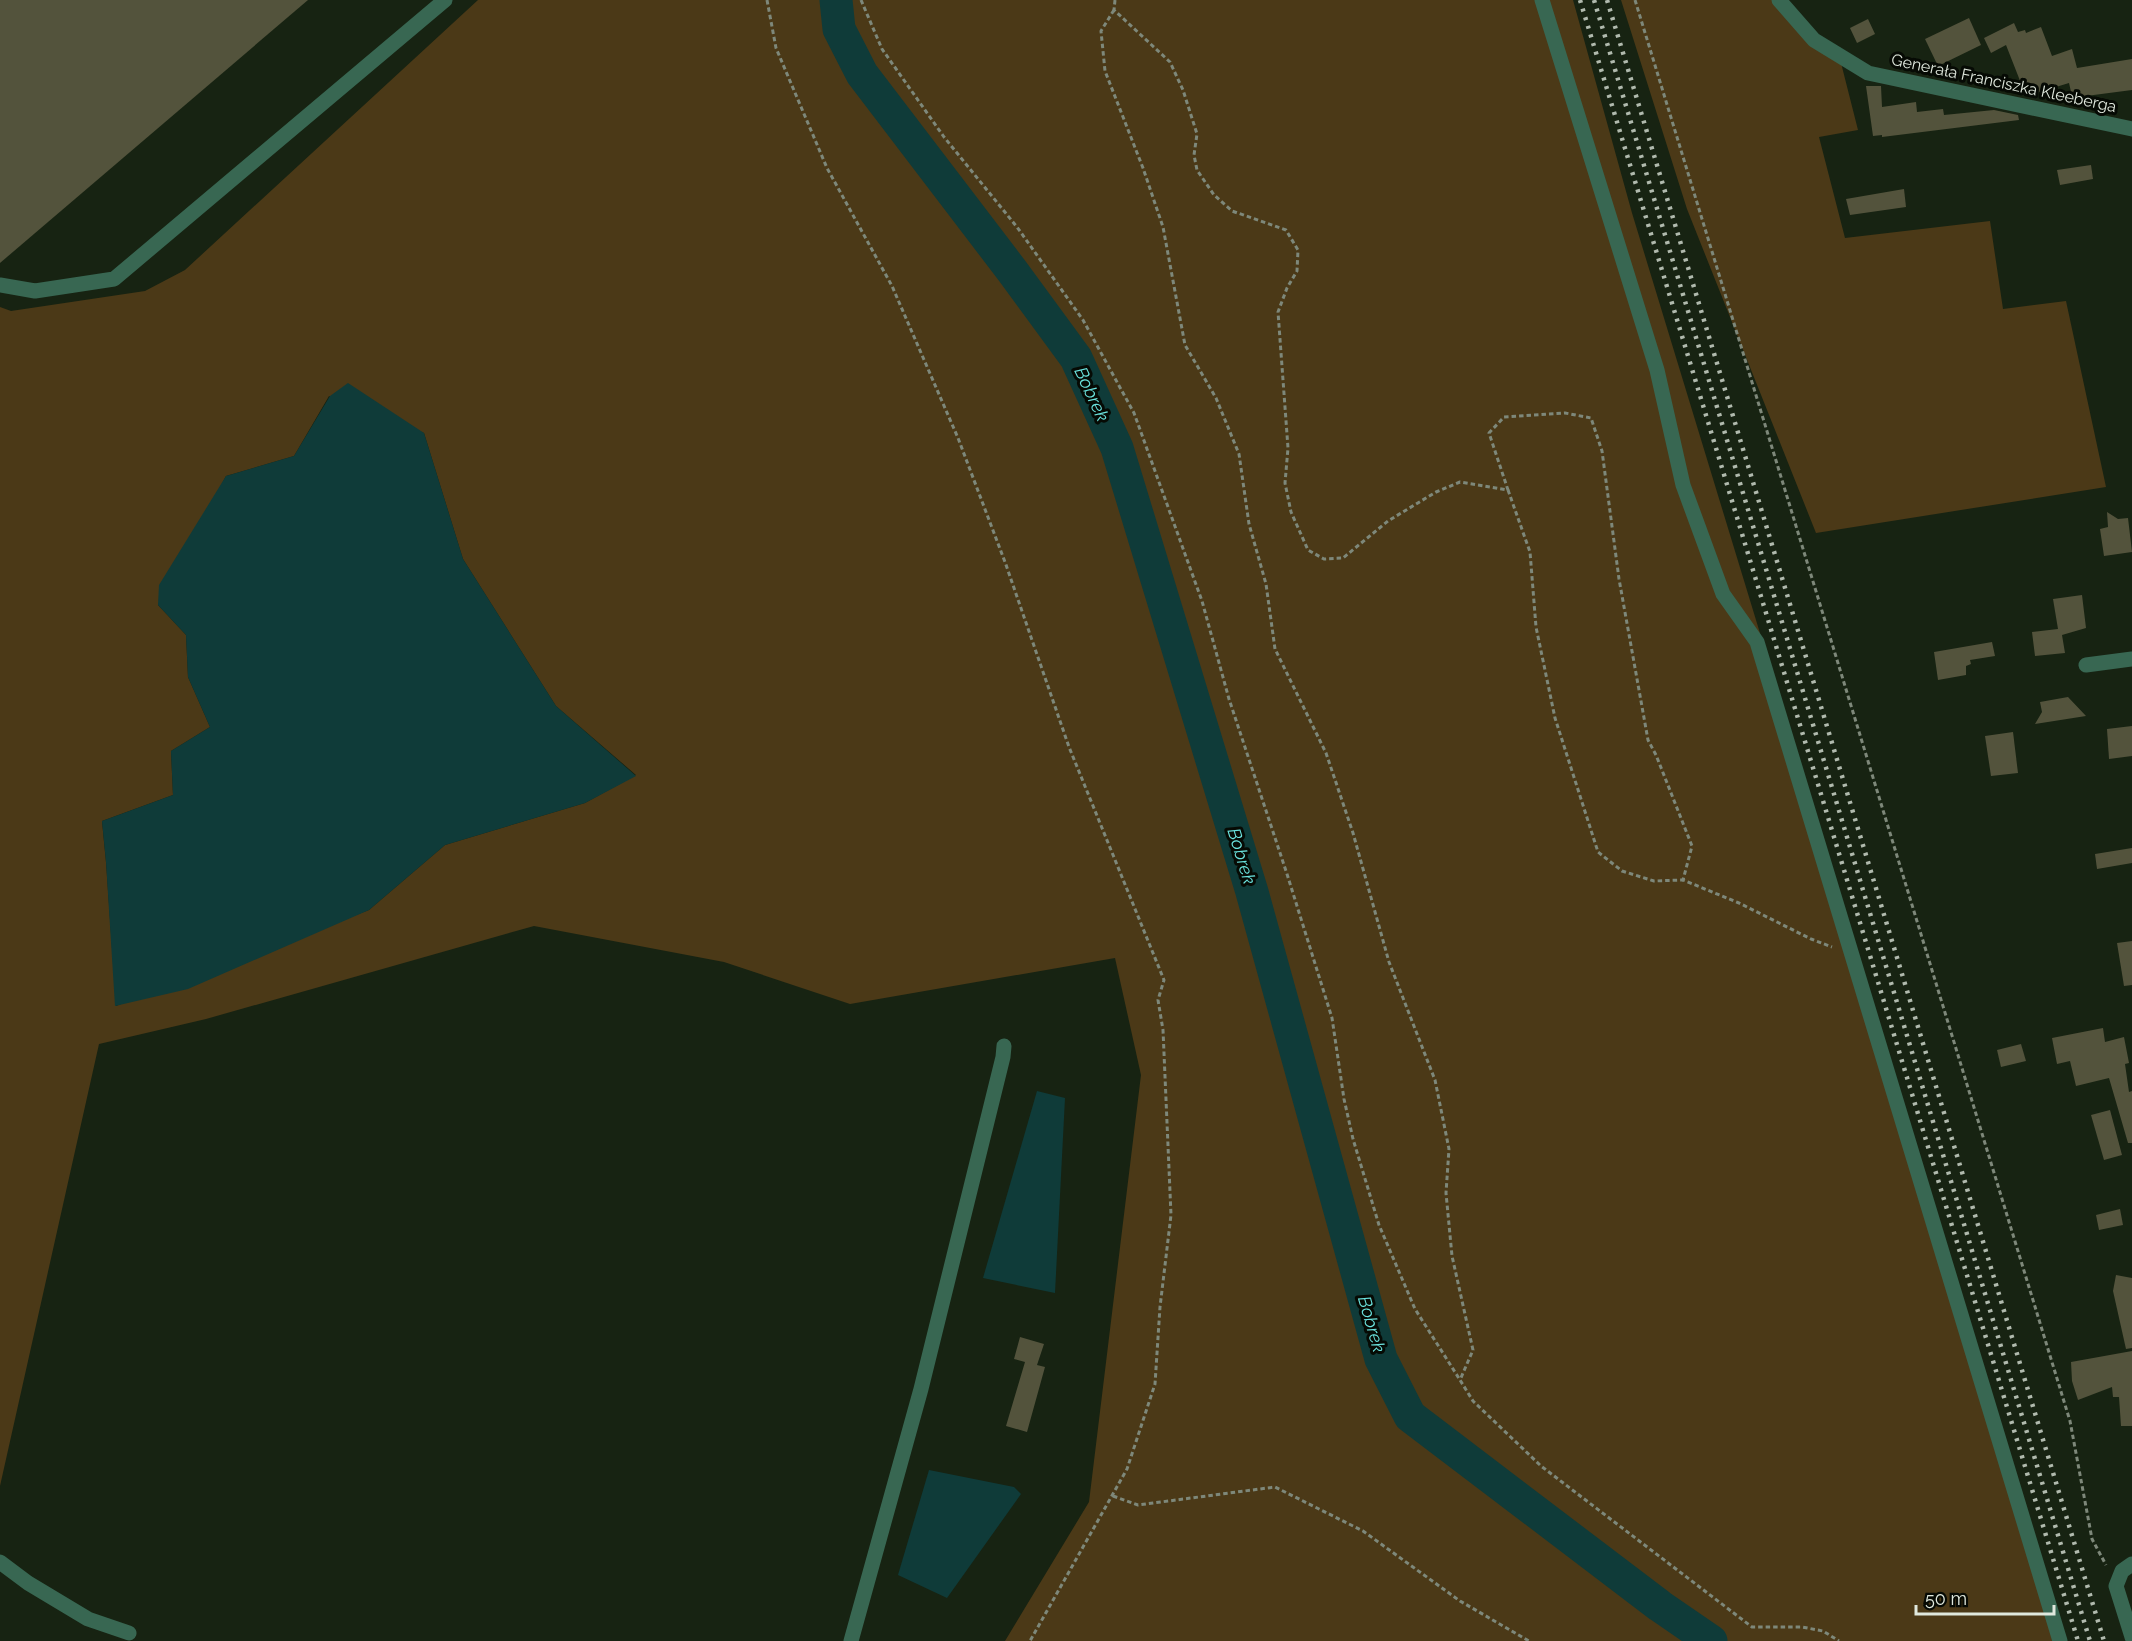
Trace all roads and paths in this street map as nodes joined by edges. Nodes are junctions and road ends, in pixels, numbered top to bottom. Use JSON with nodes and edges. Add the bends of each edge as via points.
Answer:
{"nodes":[{"id":1,"x":445,"y":0,"type":"edge"},
{"id":2,"x":767,"y":0,"type":"edge"},
{"id":3,"x":861,"y":0,"type":"edge"},
{"id":4,"x":1115,"y":0,"type":"edge"},
{"id":5,"x":1542,"y":0,"type":"edge"},
{"id":6,"x":1635,"y":0,"type":"edge"},
{"id":7,"x":1779,"y":0,"type":"edge"},
{"id":8,"x":1114,"y":10,"type":"junction"},
{"id":9,"x":2132,"y":129,"type":"edge"},
{"id":10,"x":0,"y":285,"type":"edge"},
{"id":11,"x":1508,"y":490,"type":"junction"},
{"id":12,"x":2132,"y":659,"type":"edge"},
{"id":13,"x":2086,"y":665,"type":"dead end"},
{"id":14,"x":1683,"y":880,"type":"junction"},
{"id":15,"x":1850,"y":946,"type":"junction"},
{"id":16,"x":1004,"y":1046,"type":"dead end"},
{"id":17,"x":1460,"y":1380,"type":"junction"},
{"id":18,"x":1113,"y":1496,"type":"junction"},
{"id":19,"x":0,"y":1562,"type":"edge"},
{"id":20,"x":2127,"y":1568,"type":"edge"},
{"id":21,"x":129,"y":1633,"type":"dead end"},
{"id":22,"x":2132,"y":1636,"type":"edge"},
{"id":23,"x":851,"y":1641,"type":"edge"},
{"id":24,"x":1030,"y":1641,"type":"edge"},
{"id":25,"x":1528,"y":1641,"type":"edge"},
{"id":26,"x":1839,"y":1641,"type":"edge"},
{"id":27,"x":2060,"y":1641,"type":"edge"}],
"edges":[{"from":1,"to":10,"type":"street","via":[[114,279],[35,291]]},
{"from":2,"to":18,"type":"path","via":[[776,48],[827,168],[892,286],[958,438],[1069,747],[1164,980],[1158,1000],[1163,1030],[1171,1215],[1155,1384],[1127,1469]]},
{"from":3,"to":17,"type":"path","via":[[882,49],[1083,320],[1134,413],[1202,601],[1229,699],[1332,1018],[1344,1099],[1378,1225],[1415,1309]]},
{"from":4,"to":8,"type":"path"},
{"from":5,"to":15,"type":"street","via":[[1657,370],[1683,485],[1723,594],[1757,642]]},
{"from":6,"to":20,"type":"path","via":[[2070,1420],[2092,1539],[2106,1565]]},
{"from":7,"to":9,"type":"street","name":"Generała Franciszka Kleeberga","via":[[1814,40],[1868,73]]},
{"from":8,"to":11,"type":"path","via":[[1170,62],[1197,134],[1197,170],[1214,195],[1232,211],[1286,230],[1298,250],[1297,271],[1278,312],[1288,448],[1285,483],[1291,512],[1308,550],[1324,559],[1343,558],[1388,521],[1460,482]]},
{"from":8,"to":17,"type":"path","via":[[1101,31],[1105,71],[1163,227],[1185,345],[1216,398],[1239,454],[1275,649],[1326,753],[1389,962],[1435,1080],[1449,1149],[1446,1193],[1452,1256],[1473,1350]]},
{"from":11,"to":14,"type":"path","via":[[1530,552],[1536,627],[1555,718],[1598,852],[1622,872],[1654,881]]},
{"from":11,"to":14,"type":"path","via":[[1489,433],[1504,417],[1565,413],[1591,418],[1602,451],[1619,579],[1648,740],[1692,846]]},
{"from":12,"to":13,"type":"street"},
{"from":14,"to":15,"type":"path","via":[[1822,943]]},
{"from":15,"to":27,"type":"street"},
{"from":16,"to":23,"type":"street","via":[[921,1389]]},
{"from":17,"to":26,"type":"path","via":[[1473,1401],[1541,1466],[1752,1627],[1802,1627],[1822,1631]]},
{"from":18,"to":24,"type":"path"},
{"from":18,"to":25,"type":"path","via":[[1138,1505],[1275,1487],[1363,1531],[1460,1601]]},
{"from":19,"to":21,"type":"street","via":[[88,1619]]},
{"from":20,"to":22,"type":"street","via":[[2116,1586]]}]}
